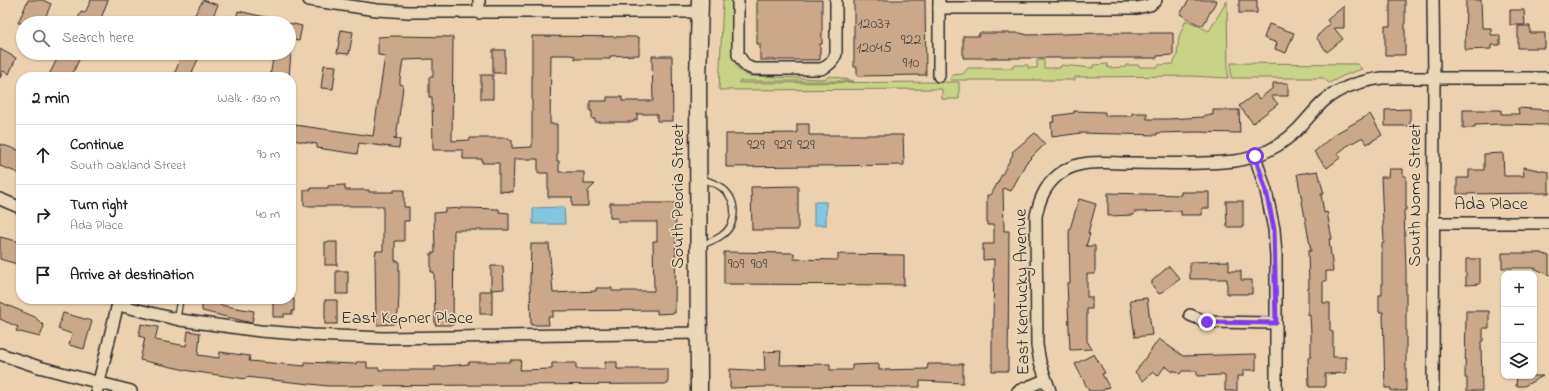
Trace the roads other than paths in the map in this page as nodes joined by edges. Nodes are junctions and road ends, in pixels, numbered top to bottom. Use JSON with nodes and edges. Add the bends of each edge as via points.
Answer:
{"nodes":[{"id":1,"x":309,"y":0,"type":"edge"},
{"id":2,"x":479,"y":0,"type":"edge"},
{"id":3,"x":738,"y":0,"type":"edge"},
{"id":4,"x":836,"y":0,"type":"edge"},
{"id":5,"x":1156,"y":0,"type":"edge"},
{"id":6,"x":1433,"y":0,"type":"edge"},
{"id":7,"x":939,"y":4,"type":"edge"},
{"id":8,"x":700,"y":6,"type":"edge"},
{"id":9,"x":479,"y":13,"type":"junction"},
{"id":10,"x":939,"y":76,"type":"dead end"},
{"id":11,"x":1434,"y":78,"type":"junction"},
{"id":12,"x":1549,"y":78,"type":"edge"},
{"id":13,"x":1255,"y":156,"type":"junction"},
{"id":14,"x":699,"y":178,"type":"junction"},
{"id":15,"x":0,"y":200,"type":"edge"},
{"id":16,"x":16,"y":206,"type":"edge"},
{"id":17,"x":1433,"y":223,"type":"junction"},
{"id":18,"x":1549,"y":223,"type":"edge"},
{"id":19,"x":699,"y":246,"type":"junction"},
{"id":20,"x":118,"y":304,"type":"edge"},
{"id":21,"x":125,"y":304,"type":"edge"},
{"id":22,"x":179,"y":304,"type":"edge"},
{"id":23,"x":1190,"y":315,"type":"dead end"},
{"id":24,"x":177,"y":318,"type":"junction"},
{"id":25,"x":1276,"y":323,"type":"junction"},
{"id":26,"x":699,"y":333,"type":"junction"},
{"id":27,"x":0,"y":354,"type":"edge"},
{"id":28,"x":1045,"y":380,"type":"junction"},
{"id":29,"x":98,"y":387,"type":"edge"},
{"id":30,"x":131,"y":391,"type":"edge"},
{"id":31,"x":699,"y":391,"type":"edge"},
{"id":32,"x":1018,"y":391,"type":"edge"},
{"id":33,"x":1050,"y":391,"type":"edge"},
{"id":34,"x":1276,"y":391,"type":"edge"},
{"id":35,"x":1433,"y":391,"type":"edge"}],
"edges":[{"from":1,"to":9,"type":"street","via":[[377,10]]},
{"from":2,"to":9,"type":"street"},
{"from":3,"to":4,"type":"street","via":[[737,51],[746,66],[753,69],[821,69],[828,67],[836,54]]},
{"from":5,"to":7,"type":"street","via":[[1150,5],[1137,8]]},
{"from":6,"to":11,"type":"street","name":"South Nome Street"},
{"from":7,"to":10,"type":"street"},
{"from":8,"to":9,"type":"street"},
{"from":8,"to":14,"type":"main road","name":"South Peoria Street"},
{"from":11,"to":12,"type":"street","name":"East Kentucky Avenue"},
{"from":11,"to":13,"type":"street","name":"East Kentucky Avenue","via":[[1382,78],[1352,85],[1325,101],[1283,142]]},
{"from":11,"to":17,"type":"street","name":"South Nome Street"},
{"from":13,"to":25,"type":"street","via":[[1274,229]]},
{"from":13,"to":28,"type":"street","name":"East Kentucky Avenue","via":[[1218,162],[1086,163],[1064,170],[1053,179],[1039,201],[1036,216],[1037,345]]},
{"from":14,"to":19,"type":"main road","name":"South Peoria Street"},
{"from":14,"to":19,"type":"lane","via":[[714,183],[728,193],[734,213],[732,224],[724,234]]},
{"from":15,"to":16,"type":"street"},
{"from":17,"to":18,"type":"street","name":"Ada Place"},
{"from":17,"to":35,"type":"street","name":"South Nome Street"},
{"from":19,"to":26,"type":"main road","name":"South Peoria Street"},
{"from":20,"to":29,"type":"street"},
{"from":21,"to":24,"type":"street","name":"East Kepner Place"},
{"from":22,"to":24,"type":"lane"},
{"from":23,"to":25,"type":"street","via":[[1207,322]]},
{"from":24,"to":26,"type":"street","name":"East Kepner Place","via":[[260,331],[383,338]]},
{"from":25,"to":34,"type":"street"},
{"from":26,"to":31,"type":"main road","name":"South Peoria Street"},
{"from":27,"to":29,"type":"street"},
{"from":28,"to":32,"type":"street","name":"East Kentucky Avenue"},
{"from":28,"to":33,"type":"street"},
{"from":29,"to":30,"type":"street"}]}
